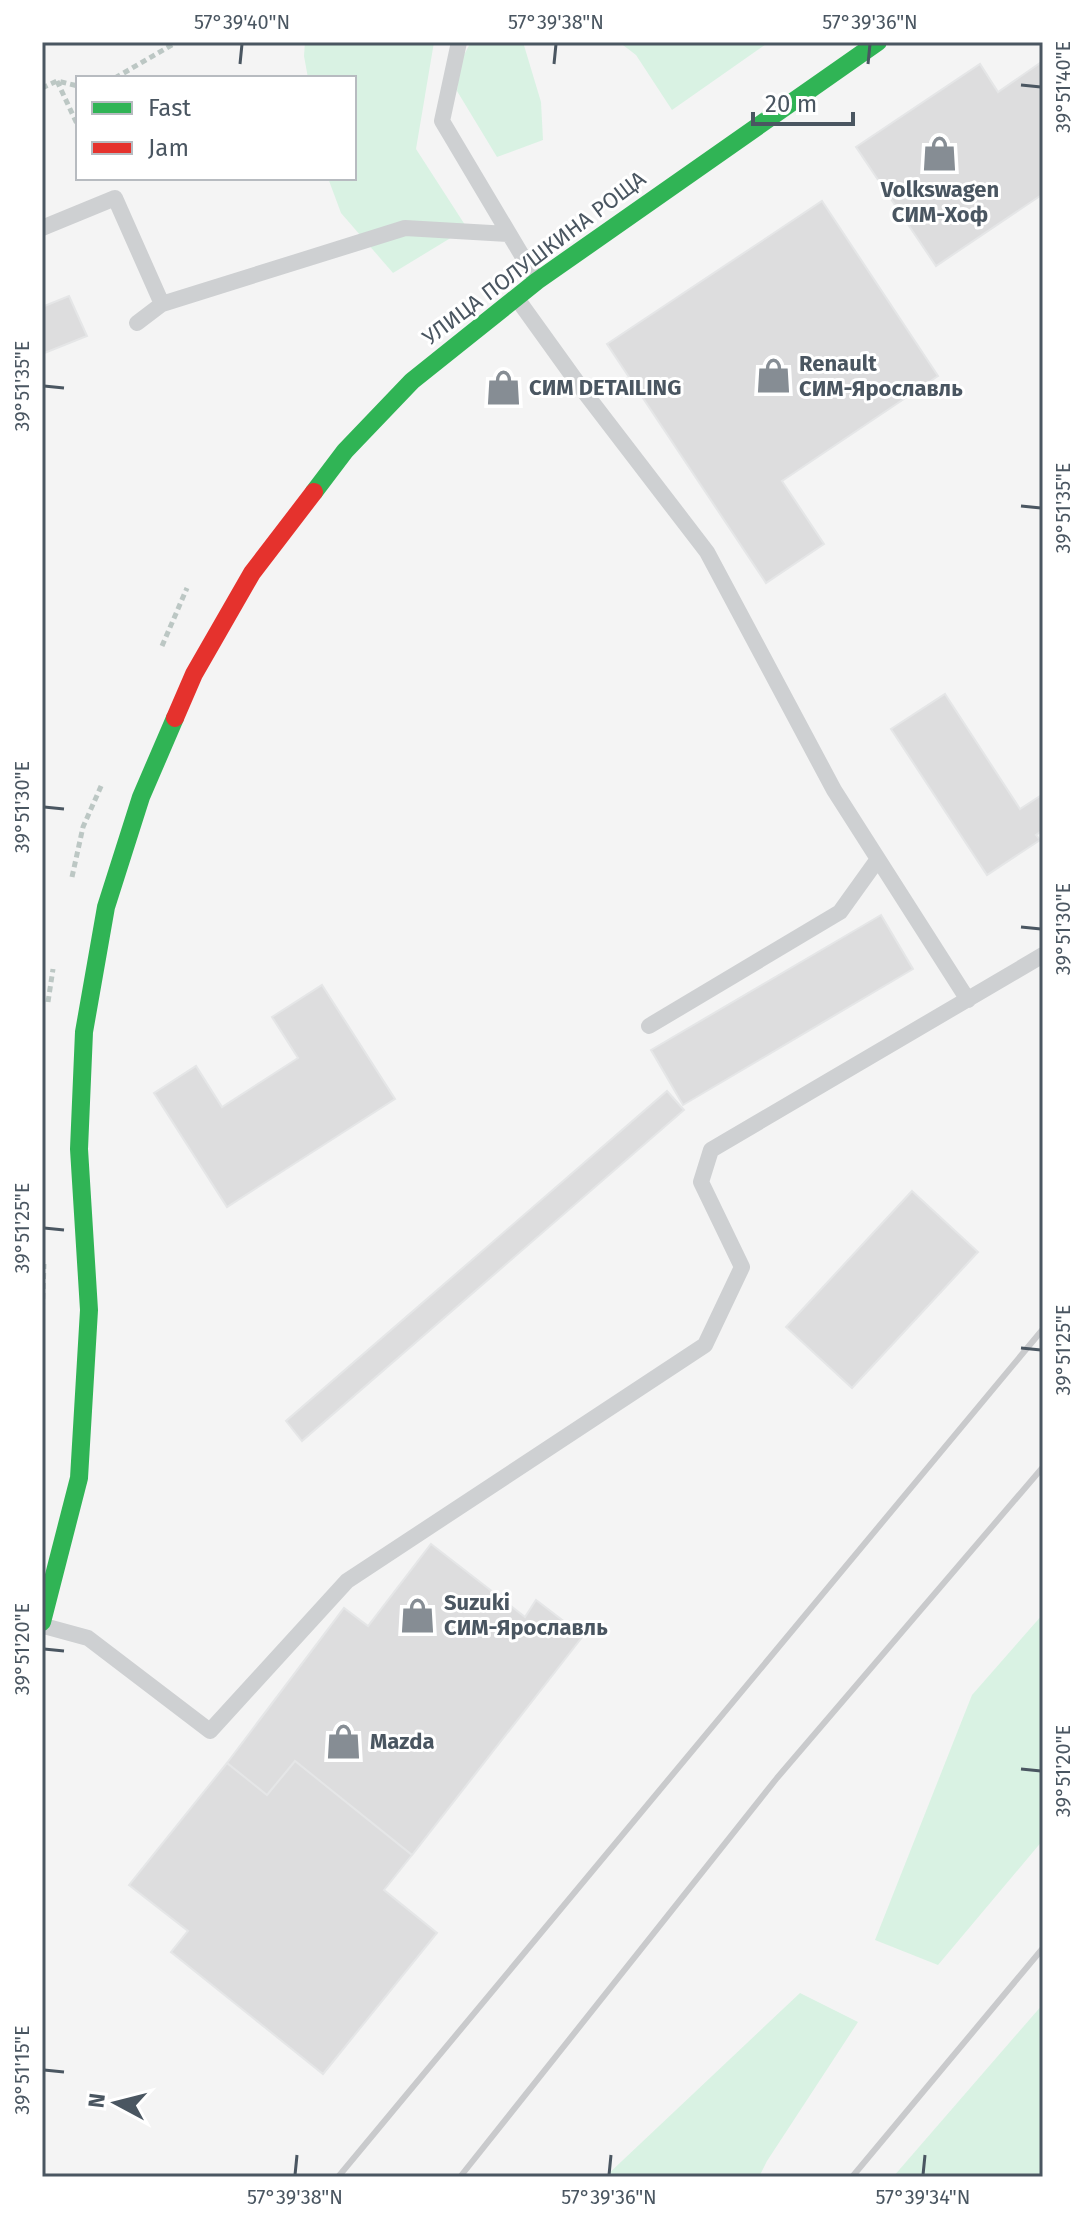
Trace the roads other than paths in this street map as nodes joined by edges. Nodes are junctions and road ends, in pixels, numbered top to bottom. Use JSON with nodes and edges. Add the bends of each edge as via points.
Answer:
{"nodes":[{"id":1,"x":459,"y":42,"type":"edge"},
{"id":2,"x":878,"y":42,"type":"edge"},
{"id":3,"x":42,"y":228,"type":"edge"},
{"id":4,"x":508,"y":234,"type":"junction"},
{"id":5,"x":537,"y":281,"type":"junction"},
{"id":6,"x":516,"y":297,"type":"junction"},
{"id":7,"x":162,"y":304,"type":"junction"},
{"id":8,"x":137,"y":323,"type":"dead end"},
{"id":9,"x":878,"y":859,"type":"junction"},
{"id":10,"x":1043,"y":955,"type":"edge"},
{"id":11,"x":968,"y":1000,"type":"junction"},
{"id":12,"x":649,"y":1026,"type":"dead end"},
{"id":13,"x":42,"y":1624,"type":"edge"}],
"edges":[{"from":1,"to":4,"type":"lane","via":[[442,121]]},
{"from":2,"to":5,"type":"main road","name":"УЛИЦА ПОЛУШКИНА РОЩА"},
{"from":3,"to":7,"type":"lane","via":[[115,198]]},
{"from":4,"to":5,"type":"lane"},
{"from":4,"to":7,"type":"lane","via":[[405,228]]},
{"from":5,"to":6,"type":"main road","name":"УЛИЦА ПОЛУШКИНА РОЩА"},
{"from":6,"to":9,"type":"lane","via":[[707,552],[834,790]]},
{"from":6,"to":13,"type":"main road","name":"УЛИЦА ПОЛУШКИНА РОЩА","via":[[438,358],[345,451],[252,573],[194,674],[141,797],[106,907],[84,1032],[79,1149],[89,1310],[79,1478]]},
{"from":7,"to":8,"type":"lane"},
{"from":9,"to":11,"type":"lane"},
{"from":9,"to":12,"type":"lane","via":[[840,912]]},
{"from":10,"to":11,"type":"lane"},
{"from":11,"to":13,"type":"lane","via":[[711,1150],[701,1182],[742,1267],[705,1345],[347,1581],[210,1731],[88,1638]]}]}
